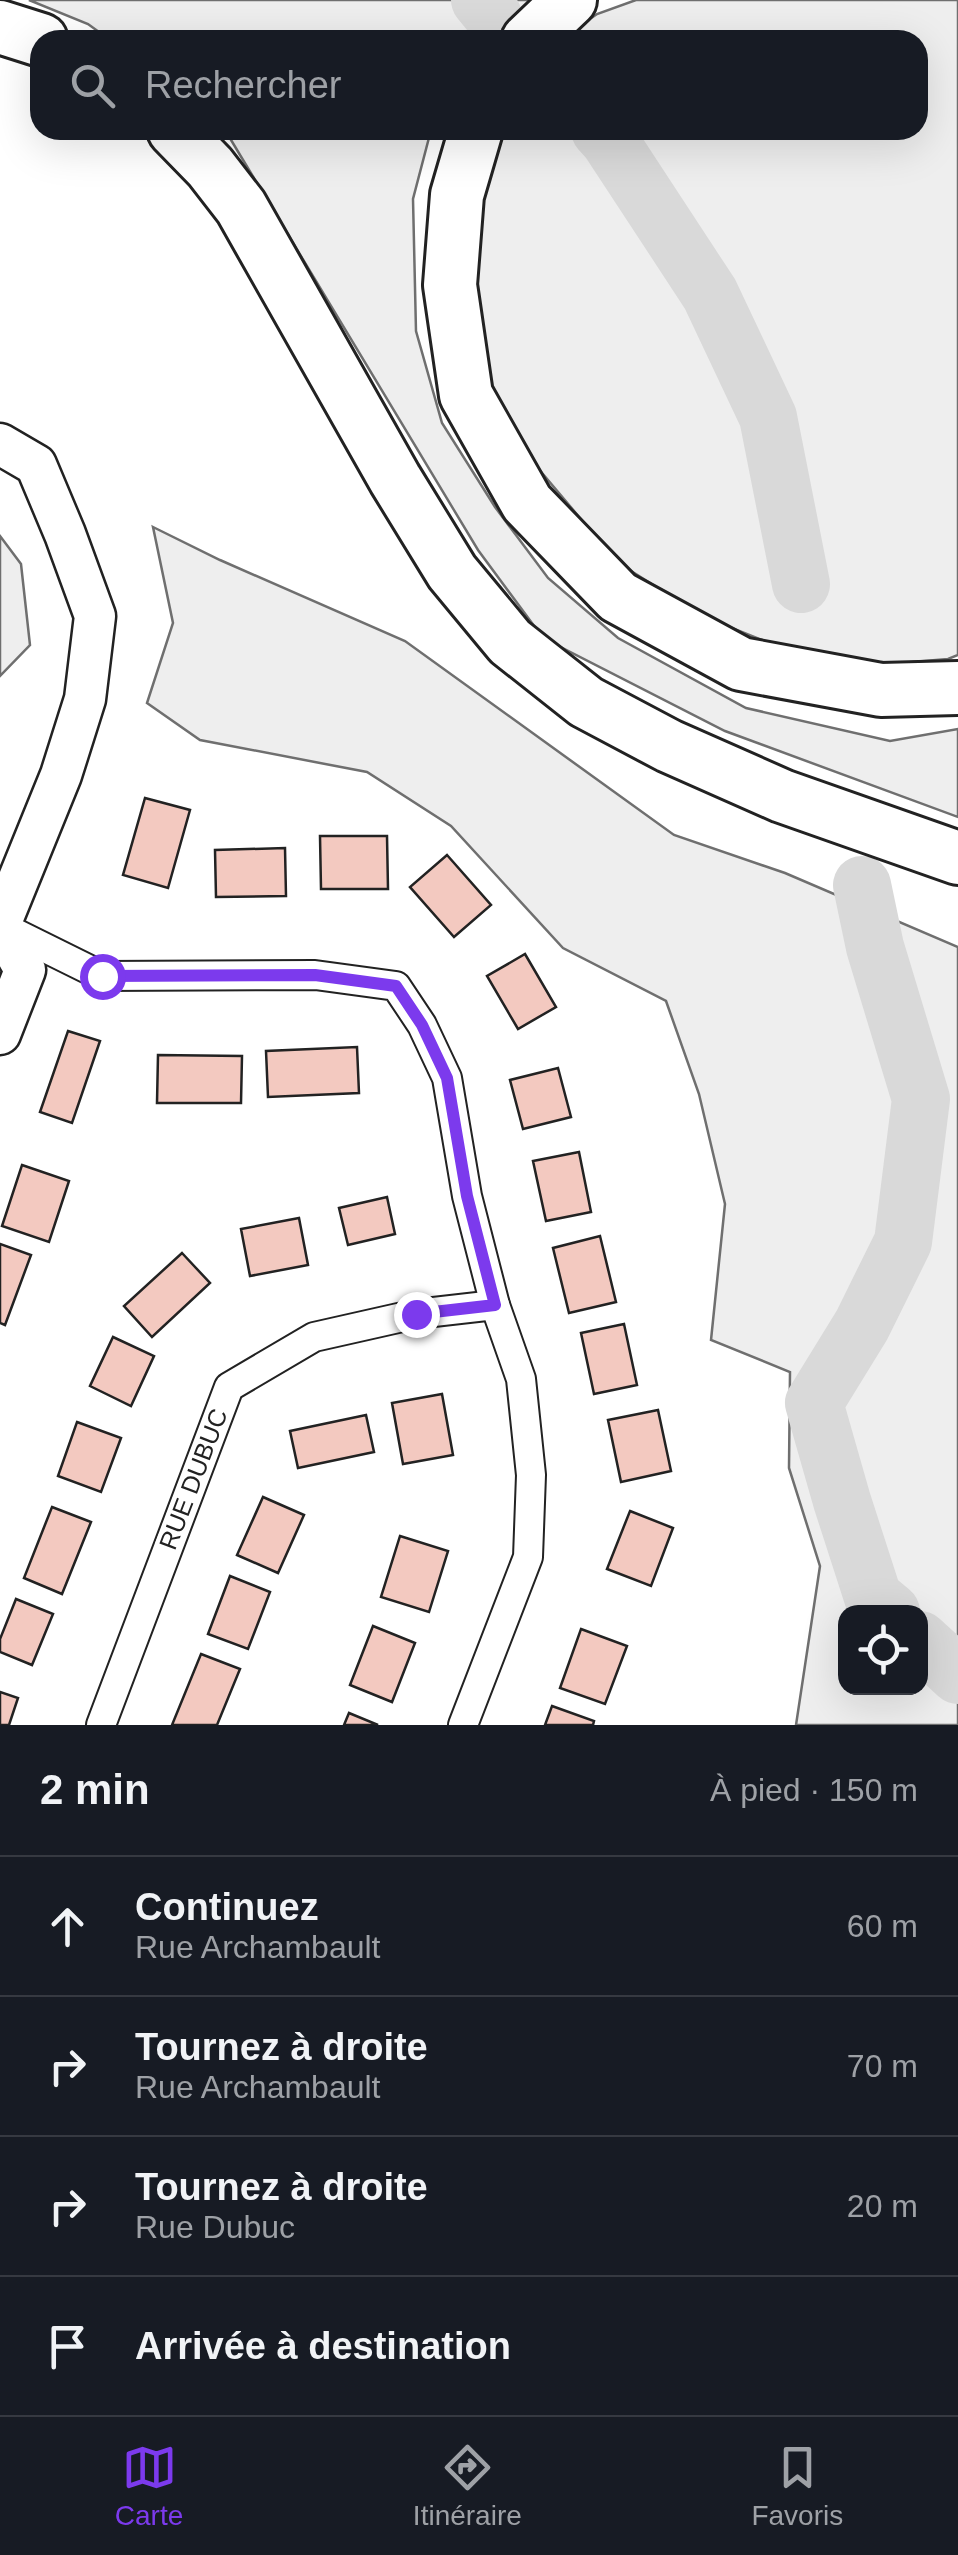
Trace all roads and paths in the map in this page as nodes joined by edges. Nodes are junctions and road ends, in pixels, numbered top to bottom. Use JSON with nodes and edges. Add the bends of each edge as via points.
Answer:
{"nodes":[{"id":1,"x":570,"y":0,"type":"edge"},
{"id":2,"x":0,"y":27,"type":"edge"},
{"id":3,"x":538,"y":30,"type":"edge"},
{"id":4,"x":30,"y":37,"type":"edge"},
{"id":5,"x":183,"y":140,"type":"edge"},
{"id":6,"x":473,"y":140,"type":"edge"},
{"id":7,"x":0,"y":444,"type":"edge"},
{"id":8,"x":958,"y":688,"type":"edge"},
{"id":9,"x":958,"y":858,"type":"edge"},
{"id":10,"x":0,"y":925,"type":"edge"},
{"id":11,"x":0,"y":1034,"type":"edge"},
{"id":12,"x":495,"y":1305,"type":"junction"},
{"id":13,"x":102,"y":1725,"type":"edge"},
{"id":14,"x":463,"y":1725,"type":"edge"}],
"edges":[{"from":1,"to":3,"type":"highway"},
{"from":2,"to":4,"type":"highway"},
{"from":5,"to":9,"type":"highway","via":[[241,206],[452,572],[510,642],[586,702],[669,746],[782,796]]},
{"from":6,"to":8,"type":"highway","via":[[458,195],[450,285],[466,394],[527,503],[618,597],[742,664],[881,690]]},
{"from":7,"to":10,"type":"street","via":[[36,465],[96,616],[85,699]]},
{"from":10,"to":11,"type":"street","via":[[25,970]]},
{"from":10,"to":12,"type":"street","via":[[102,976],[315,975],[396,986],[447,1078]]},
{"from":12,"to":13,"type":"street","name":"RUE DUBUC","via":[[314,1337],[229,1387]]},
{"from":12,"to":14,"type":"street","via":[[521,1379],[531,1475],[528,1558]]}]}
